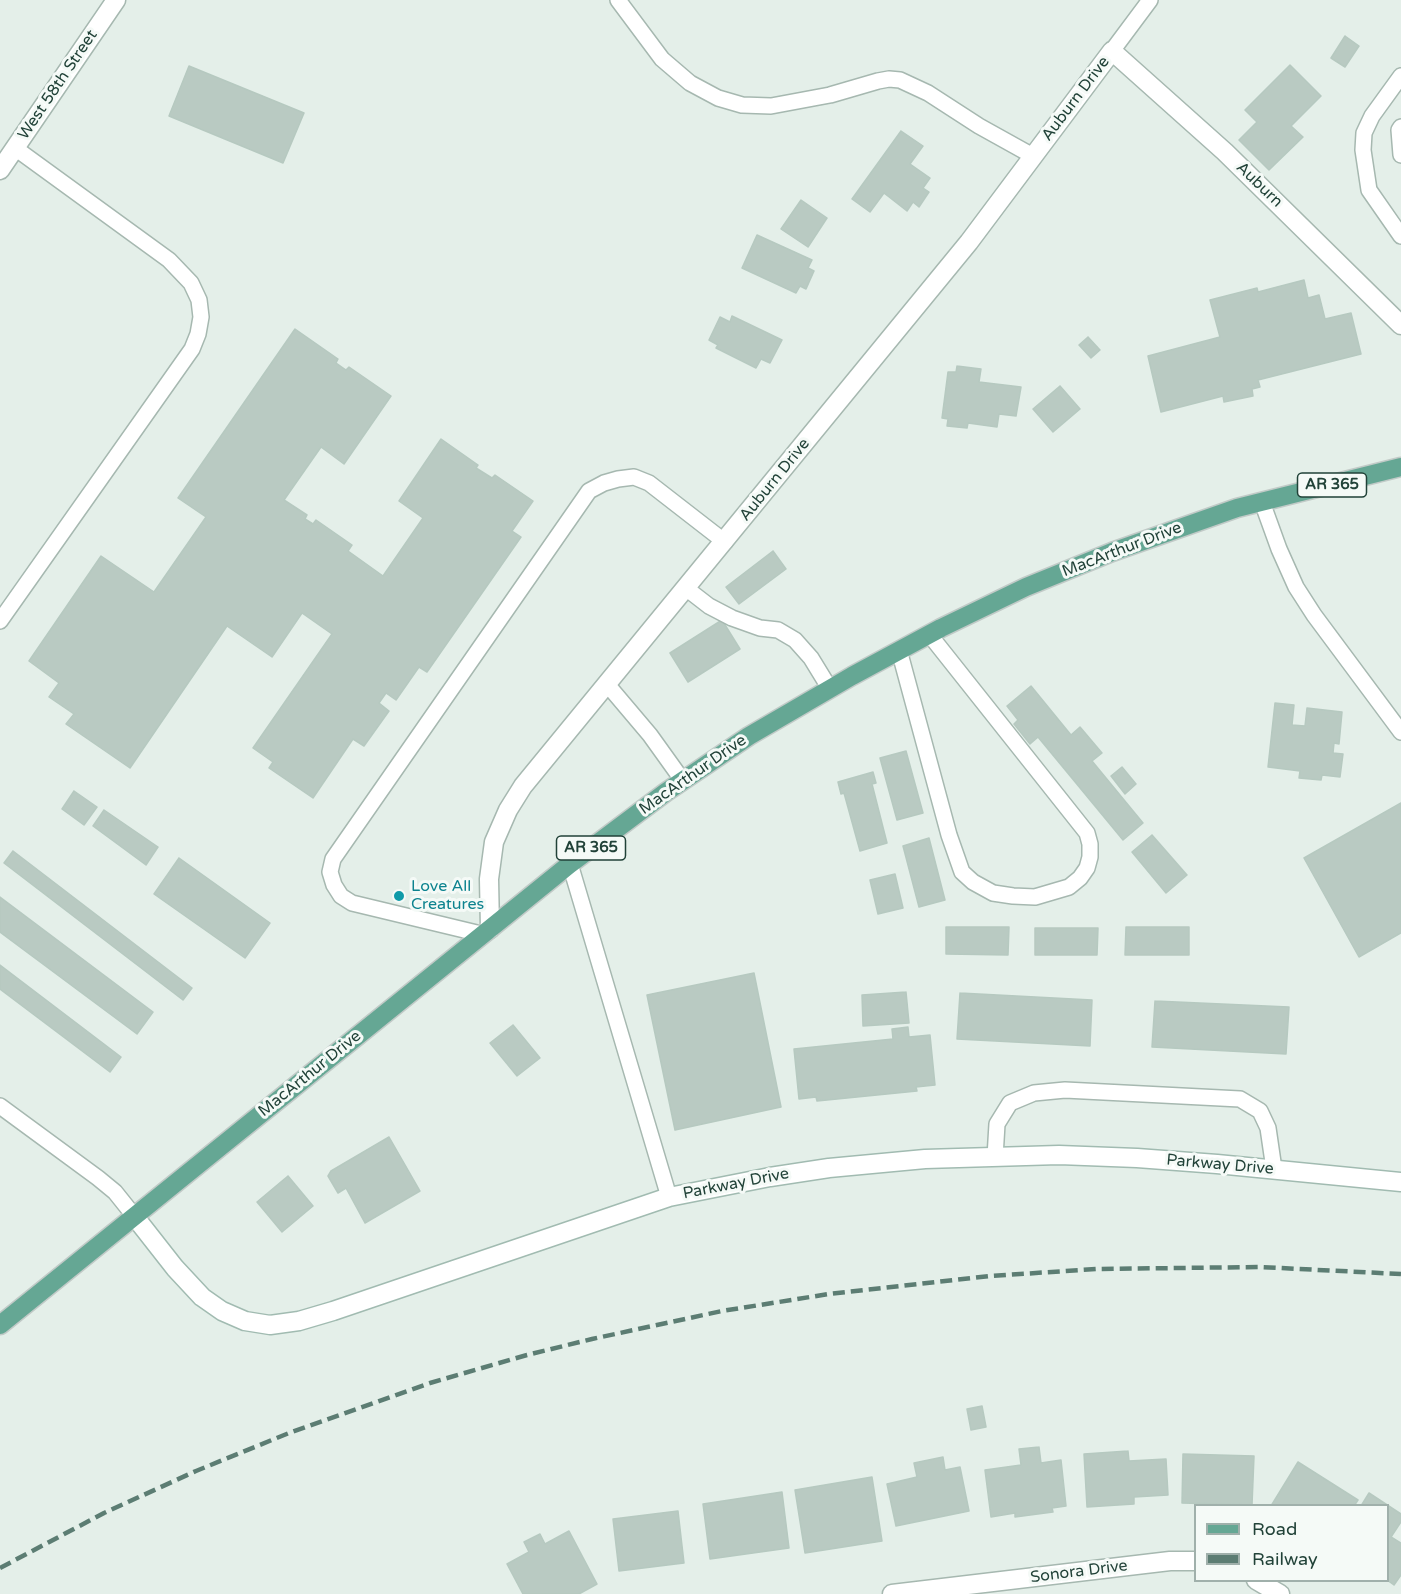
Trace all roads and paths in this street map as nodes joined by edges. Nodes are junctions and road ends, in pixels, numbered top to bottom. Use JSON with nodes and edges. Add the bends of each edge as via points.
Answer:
{"nodes":[{"id":1,"x":116,"y":0,"type":"edge"},
{"id":2,"x":618,"y":0,"type":"edge"},
{"id":3,"x":1150,"y":0,"type":"edge"},
{"id":4,"x":1112,"y":51,"type":"junction"},
{"id":5,"x":1401,"y":76,"type":"edge"},
{"id":6,"x":1401,"y":127,"type":"edge"},
{"id":7,"x":15,"y":148,"type":"junction"},
{"id":8,"x":1401,"y":155,"type":"edge"},
{"id":9,"x":1033,"y":156,"type":"junction"},
{"id":10,"x":0,"y":170,"type":"edge"},
{"id":11,"x":1401,"y":236,"type":"edge"},
{"id":12,"x":1401,"y":325,"type":"edge"},
{"id":13,"x":1401,"y":467,"type":"edge"},
{"id":14,"x":1262,"y":502,"type":"junction"},
{"id":15,"x":725,"y":542,"type":"junction"},
{"id":16,"x":687,"y":589,"type":"junction"},
{"id":17,"x":0,"y":621,"type":"edge"},
{"id":18,"x":929,"y":634,"type":"junction"},
{"id":19,"x":899,"y":650,"type":"junction"},
{"id":20,"x":606,"y":683,"type":"junction"},
{"id":21,"x":830,"y":688,"type":"junction"},
{"id":22,"x":1401,"y":732,"type":"edge"},
{"id":23,"x":683,"y":781,"type":"junction"},
{"id":24,"x":570,"y":864,"type":"junction"},
{"id":25,"x":486,"y":932,"type":"junction"},
{"id":26,"x":0,"y":1106,"type":"edge"},
{"id":27,"x":995,"y":1157,"type":"junction"},
{"id":28,"x":1274,"y":1169,"type":"junction"},
{"id":29,"x":1401,"y":1182,"type":"edge"},
{"id":30,"x":669,"y":1197,"type":"junction"},
{"id":31,"x":135,"y":1217,"type":"junction"},
{"id":32,"x":0,"y":1325,"type":"edge"},
{"id":33,"x":1194,"y":1561,"type":"edge"},
{"id":34,"x":1258,"y":1582,"type":"edge"},
{"id":35,"x":892,"y":1594,"type":"edge"},
{"id":36,"x":1280,"y":1594,"type":"edge"}],
"edges":[{"from":1,"to":7,"type":"street","name":"West 58th Street"},
{"from":2,"to":9,"type":"lane","via":[[662,59],[690,83],[718,98],[742,105],[771,106],[878,81],[900,80]]},
{"from":3,"to":4,"type":"lane"},
{"from":4,"to":9,"type":"street","name":"Auburn Drive"},
{"from":4,"to":12,"type":"street","name":"Auburn","via":[[1225,152]]},
{"from":5,"to":11,"type":"lane","via":[[1372,116],[1363,150],[1369,190]]},
{"from":6,"to":8,"type":"lane"},
{"from":7,"to":10,"type":"street","name":"West 58th Street"},
{"from":7,"to":17,"type":"lane","via":[[169,260],[191,283],[201,317],[192,349]]},
{"from":9,"to":15,"type":"street","name":"Auburn Drive","via":[[969,242]]},
{"from":13,"to":14,"type":"main road","name":"MacArthur Drive","number":"AR 365"},
{"from":14,"to":18,"type":"main road","name":"MacArthur Drive","number":"AR 365","via":[[1112,552],[1026,587]]},
{"from":14,"to":22,"type":"lane","via":[[1296,587]]},
{"from":15,"to":16,"type":"street","name":"Auburn Drive"},
{"from":15,"to":25,"type":"lane","via":[[650,483],[634,477],[618,478],[589,491],[333,859],[330,872],[334,885],[352,903]]},
{"from":16,"to":20,"type":"street","name":"Auburn Drive"},
{"from":16,"to":21,"type":"lane","via":[[732,618],[778,630],[795,640]]},
{"from":18,"to":19,"type":"main road","name":"MacArthur Drive","number":"AR 365"},
{"from":18,"to":19,"type":"lane","via":[[1087,833],[1087,868],[1069,887],[1035,897],[1013,896],[993,893],[962,872]]},
{"from":19,"to":21,"type":"main road","name":"MacArthur Drive","number":"AR 365"},
{"from":20,"to":23,"type":"lane"},
{"from":20,"to":25,"type":"street","name":"Auburn Drive","via":[[522,786],[508,810],[494,842]]},
{"from":21,"to":23,"type":"main road","name":"MacArthur Drive","number":"AR 365"},
{"from":23,"to":24,"type":"main road","name":"MacArthur Drive","number":"AR 365"},
{"from":24,"to":25,"type":"main road","name":"MacArthur Drive","number":"AR 365"},
{"from":24,"to":30,"type":"lane"},
{"from":25,"to":31,"type":"main road","name":"MacArthur Drive","number":"AR 365"},
{"from":26,"to":31,"type":"lane","via":[[98,1178]]},
{"from":27,"to":28,"type":"street","name":"Parkway Drive","via":[[1137,1158]]},
{"from":27,"to":28,"type":"lane","via":[[997,1124],[1010,1103],[1034,1093],[1065,1090],[1240,1099],[1260,1111],[1268,1128]]},
{"from":27,"to":30,"type":"street","name":"Parkway Drive","via":[[830,1168]]},
{"from":28,"to":29,"type":"street","name":"Parkway Drive"},
{"from":30,"to":31,"type":"street","name":"Parkway Drive","via":[[333,1311],[270,1325],[244,1321],[202,1297]]},
{"from":31,"to":32,"type":"main road","name":"MacArthur Drive","number":"AR 365"},
{"from":33,"to":35,"type":"street","name":"Sonora Drive"},
{"from":34,"to":36,"type":"street"}]}
